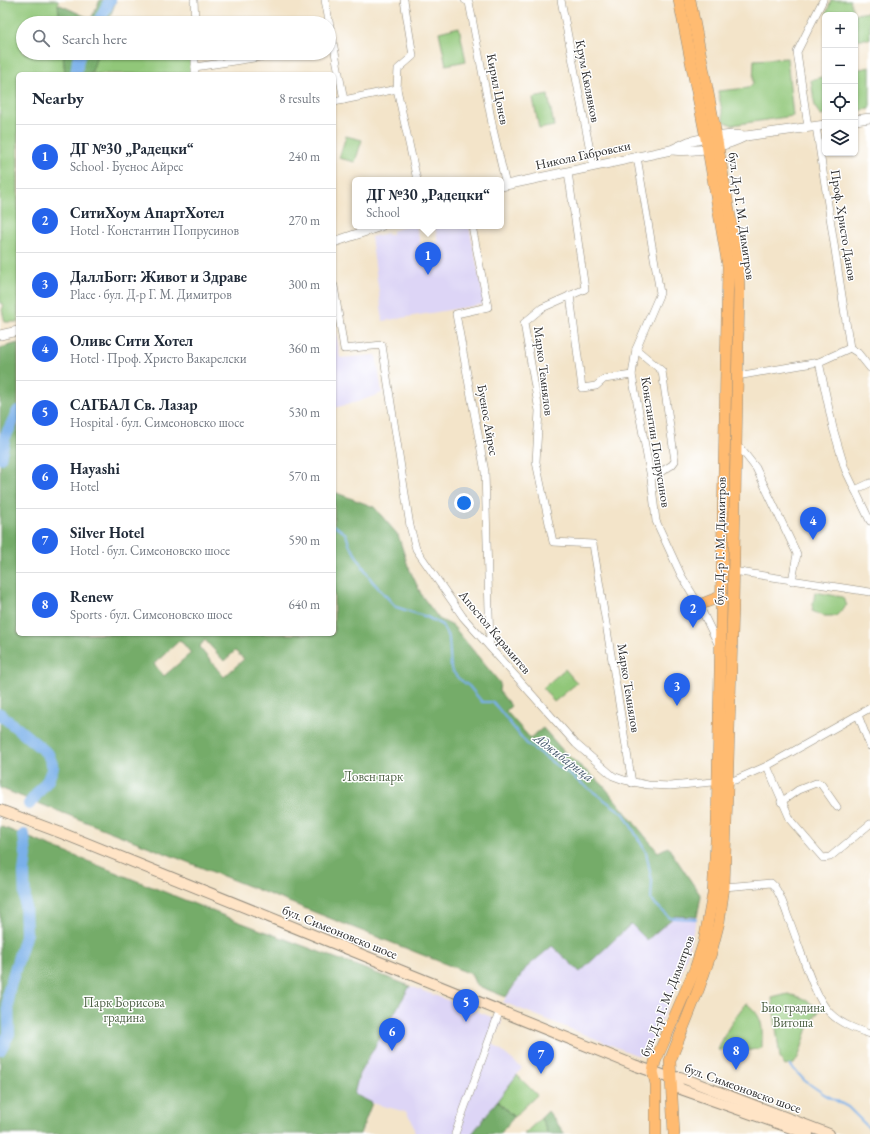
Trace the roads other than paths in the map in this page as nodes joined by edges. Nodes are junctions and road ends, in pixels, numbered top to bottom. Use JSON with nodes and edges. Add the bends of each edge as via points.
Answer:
{"nodes":[{"id":1,"x":194,"y":0,"type":"edge"},
{"id":2,"x":325,"y":0,"type":"edge"},
{"id":3,"x":404,"y":0,"type":"edge"},
{"id":4,"x":465,"y":0,"type":"edge"},
{"id":5,"x":561,"y":0,"type":"edge"},
{"id":6,"x":679,"y":0,"type":"edge"},
{"id":7,"x":690,"y":0,"type":"edge"},
{"id":8,"x":823,"y":0,"type":"edge"},
{"id":9,"x":195,"y":16,"type":"edge"},
{"id":10,"x":327,"y":16,"type":"edge"},
{"id":11,"x":194,"y":60,"type":"edge"},
{"id":12,"x":249,"y":60,"type":"edge"},
{"id":13,"x":334,"y":60,"type":"edge"},
{"id":14,"x":195,"y":70,"type":"edge"},
{"id":15,"x":397,"y":89,"type":"junction"},
{"id":16,"x":344,"y":100,"type":"junction"},
{"id":17,"x":336,"y":102,"type":"edge"},
{"id":18,"x":870,"y":118,"type":"edge"},
{"id":19,"x":858,"y":120,"type":"edge"},
{"id":20,"x":816,"y":126,"type":"edge"},
{"id":21,"x":712,"y":142,"type":"junction"},
{"id":22,"x":637,"y":157,"type":"junction"},
{"id":23,"x":593,"y":166,"type":"junction"},
{"id":24,"x":568,"y":172,"type":"junction"},
{"id":25,"x":416,"y":177,"type":"edge"},
{"id":26,"x":501,"y":177,"type":"edge"},
{"id":27,"x":504,"y":186,"type":"edge"},
{"id":28,"x":373,"y":229,"type":"edge"},
{"id":29,"x":473,"y":229,"type":"edge"},
{"id":30,"x":336,"y":241,"type":"edge"},
{"id":31,"x":570,"y":295,"type":"junction"},
{"id":32,"x":336,"y":299,"type":"edge"},
{"id":33,"x":16,"y":331,"type":"edge"},
{"id":34,"x":0,"y":335,"type":"edge"},
{"id":35,"x":850,"y":348,"type":"junction"},
{"id":36,"x":636,"y":349,"type":"junction"},
{"id":37,"x":818,"y":362,"type":"junction"},
{"id":38,"x":870,"y":367,"type":"edge"},
{"id":39,"x":632,"y":375,"type":"junction"},
{"id":40,"x":736,"y":376,"type":"junction"},
{"id":41,"x":735,"y":449,"type":"junction"},
{"id":42,"x":651,"y":478,"type":"junction"},
{"id":43,"x":870,"y":483,"type":"edge"},
{"id":44,"x":855,"y":490,"type":"junction"},
{"id":45,"x":870,"y":521,"type":"edge"},
{"id":46,"x":733,"y":571,"type":"junction"},
{"id":47,"x":792,"y":581,"type":"junction"},
{"id":48,"x":870,"y":592,"type":"edge"},
{"id":49,"x":722,"y":596,"type":"junction"},
{"id":50,"x":699,"y":605,"type":"junction"},
{"id":51,"x":490,"y":646,"type":"junction"},
{"id":52,"x":721,"y":650,"type":"junction"},
{"id":53,"x":870,"y":708,"type":"edge"},
{"id":54,"x":858,"y":715,"type":"junction"},
{"id":55,"x":870,"y":746,"type":"edge"},
{"id":56,"x":767,"y":766,"type":"junction"},
{"id":57,"x":723,"y":782,"type":"junction"},
{"id":58,"x":632,"y":783,"type":"junction"},
{"id":59,"x":781,"y":802,"type":"junction"},
{"id":60,"x":837,"y":807,"type":"dead end"},
{"id":61,"x":0,"y":810,"type":"edge"},
{"id":62,"x":870,"y":824,"type":"edge"},
{"id":63,"x":724,"y":888,"type":"junction"},
{"id":64,"x":500,"y":1010,"type":"junction"},
{"id":65,"x":870,"y":1034,"type":"edge"},
{"id":66,"x":653,"y":1072,"type":"junction"},
{"id":67,"x":671,"y":1078,"type":"junction"},
{"id":68,"x":455,"y":1134,"type":"edge"},
{"id":69,"x":656,"y":1134,"type":"edge"},
{"id":70,"x":674,"y":1134,"type":"edge"},
{"id":71,"x":808,"y":1134,"type":"edge"},
{"id":72,"x":829,"y":1134,"type":"edge"}],
"edges":[{"from":1,"to":9,"type":"street"},
{"from":2,"to":10,"type":"street"},
{"from":3,"to":15,"type":"street","via":[[412,56],[398,69]]},
{"from":4,"to":26,"type":"street","name":"Кирил Цонев","via":[[469,2]]},
{"from":5,"to":23,"type":"street","name":"Крум Кюлявков"},
{"from":6,"to":21,"type":"main road","name":"бул. Д-р Г. М. Димитров"},
{"from":7,"to":21,"type":"main road","name":"бул. Д-р Г. М. Димитров"},
{"from":8,"to":20,"type":"street","name":"Проф. Христо Данов","via":[[797,52]]},
{"from":11,"to":14,"type":"street"},
{"from":12,"to":14,"type":"street"},
{"from":13,"to":16,"type":"street"},
{"from":15,"to":16,"type":"street"},
{"from":15,"to":25,"type":"street"},
{"from":16,"to":17,"type":"street"},
{"from":18,"to":19,"type":"street"},
{"from":20,"to":21,"type":"street","name":"Никола Габровски","via":[[746,136],[732,143]]},
{"from":20,"to":35,"type":"street","name":"Проф. Христо Данов"},
{"from":21,"to":22,"type":"street","name":"Никола Габровски","via":[[690,151],[671,150]]},
{"from":21,"to":40,"type":"main road","name":"бул. Д-р Г. М. Димитров","via":[[738,263]]},
{"from":21,"to":49,"type":"main road","name":"бул. Д-р Г. М. Димитров","via":[[728,266]]},
{"from":22,"to":23,"type":"street","name":"Никола Габровски"},
{"from":22,"to":36,"type":"street","name":"Константин Попрусинов","via":[[660,293]]},
{"from":23,"to":24,"type":"street","name":"Никола Габровски"},
{"from":24,"to":27,"type":"street","name":"Никола Габровски"},
{"from":24,"to":31,"type":"street","name":"Марко Темнялов","via":[[585,289]]},
{"from":28,"to":30,"type":"street"},
{"from":29,"to":51,"type":"street","name":"Буенос Айрес","via":[[488,307],[456,314],[485,472]]},
{"from":31,"to":39,"type":"street","via":[[582,388],[596,386],[604,379]]},
{"from":31,"to":58,"type":"street","name":"Марко Темнялов","via":[[542,308],[524,323],[539,411],[536,462],[553,542],[593,544]]},
{"from":32,"to":51,"type":"street","name":"Апостол Карамитев","via":[[344,349],[382,345],[410,526],[416,549],[463,617]]},
{"from":33,"to":34,"type":"street"},
{"from":35,"to":37,"type":"street"},
{"from":35,"to":38,"type":"street"},
{"from":36,"to":39,"type":"street","name":"Константин Попрусинов"},
{"from":36,"to":42,"type":"street","via":[[662,371],[675,461]]},
{"from":37,"to":40,"type":"street"},
{"from":37,"to":44,"type":"street","via":[[833,428],[845,469]]},
{"from":39,"to":42,"type":"street","name":"Константин Попрусинов"},
{"from":40,"to":41,"type":"main road","name":"бул. Д-р Г. М. Димитров"},
{"from":41,"to":46,"type":"main road","name":"бул. Д-р Г. М. Димитров"},
{"from":41,"to":47,"type":"street","via":[[741,449],[756,468],[797,554]]},
{"from":42,"to":50,"type":"street","name":"Константин Попрусинов","via":[[656,521],[680,575]]},
{"from":43,"to":44,"type":"street"},
{"from":44,"to":45,"type":"street"},
{"from":46,"to":47,"type":"street"},
{"from":46,"to":57,"type":"main road","name":"бул. Д-р Г. М. Димитров"},
{"from":47,"to":48,"type":"street"},
{"from":49,"to":50,"type":"main road"},
{"from":49,"to":52,"type":"main road","name":"бул. Д-р Г. М. Димитров"},
{"from":50,"to":52,"type":"street","name":"Константин Попрусинов"},
{"from":51,"to":58,"type":"street","name":"Апостол Карамитев","via":[[576,744],[613,776]]},
{"from":52,"to":57,"type":"main road","name":"бул. Д-р Г. М. Димитров"},
{"from":53,"to":54,"type":"street","name":"Апостол Карамитев"},
{"from":54,"to":55,"type":"street"},
{"from":54,"to":56,"type":"street","name":"Апостол Карамитев"},
{"from":56,"to":57,"type":"street","name":"Апостол Карамитев"},
{"from":56,"to":59,"type":"street"},
{"from":57,"to":58,"type":"street","name":"Апостол Карамитев","via":[[670,786]]},
{"from":57,"to":63,"type":"main road","name":"бул. Д-р Г. М. Димитров"},
{"from":57,"to":66,"type":"main road","name":"бул. Д-р Г. М. Димитров","via":[[715,883],[710,912],[695,970]]},
{"from":59,"to":60,"type":"street","via":[[816,782],[821,784]]},
{"from":59,"to":62,"type":"street","via":[[791,821],[823,858],[830,857]]},
{"from":61,"to":64,"type":"main road","name":"бул. Симеоновско шосе"},
{"from":63,"to":65,"type":"street","via":[[770,882],[797,938],[822,1002],[829,1012],[847,1026]]},
{"from":63,"to":67,"type":"main road","name":"бул. Д-р Г. М. Димитров","via":[[711,953],[670,1061]]},
{"from":64,"to":66,"type":"main road","name":"бул. Симеоновско шосе"},
{"from":64,"to":68,"type":"street"},
{"from":66,"to":67,"type":"main road","name":"бул. Симеоновско шосе"},
{"from":66,"to":69,"type":"main road","via":[[656,1088]]},
{"from":67,"to":70,"type":"main road","name":"бул. Д-р Г. М. Димитров"},
{"from":67,"to":71,"type":"main road","name":"бул. Симеоновско шосе","via":[[681,1088]]},
{"from":67,"to":72,"type":"main road","name":"бул. Симеоновско шосе","via":[[680,1077]]}]}
